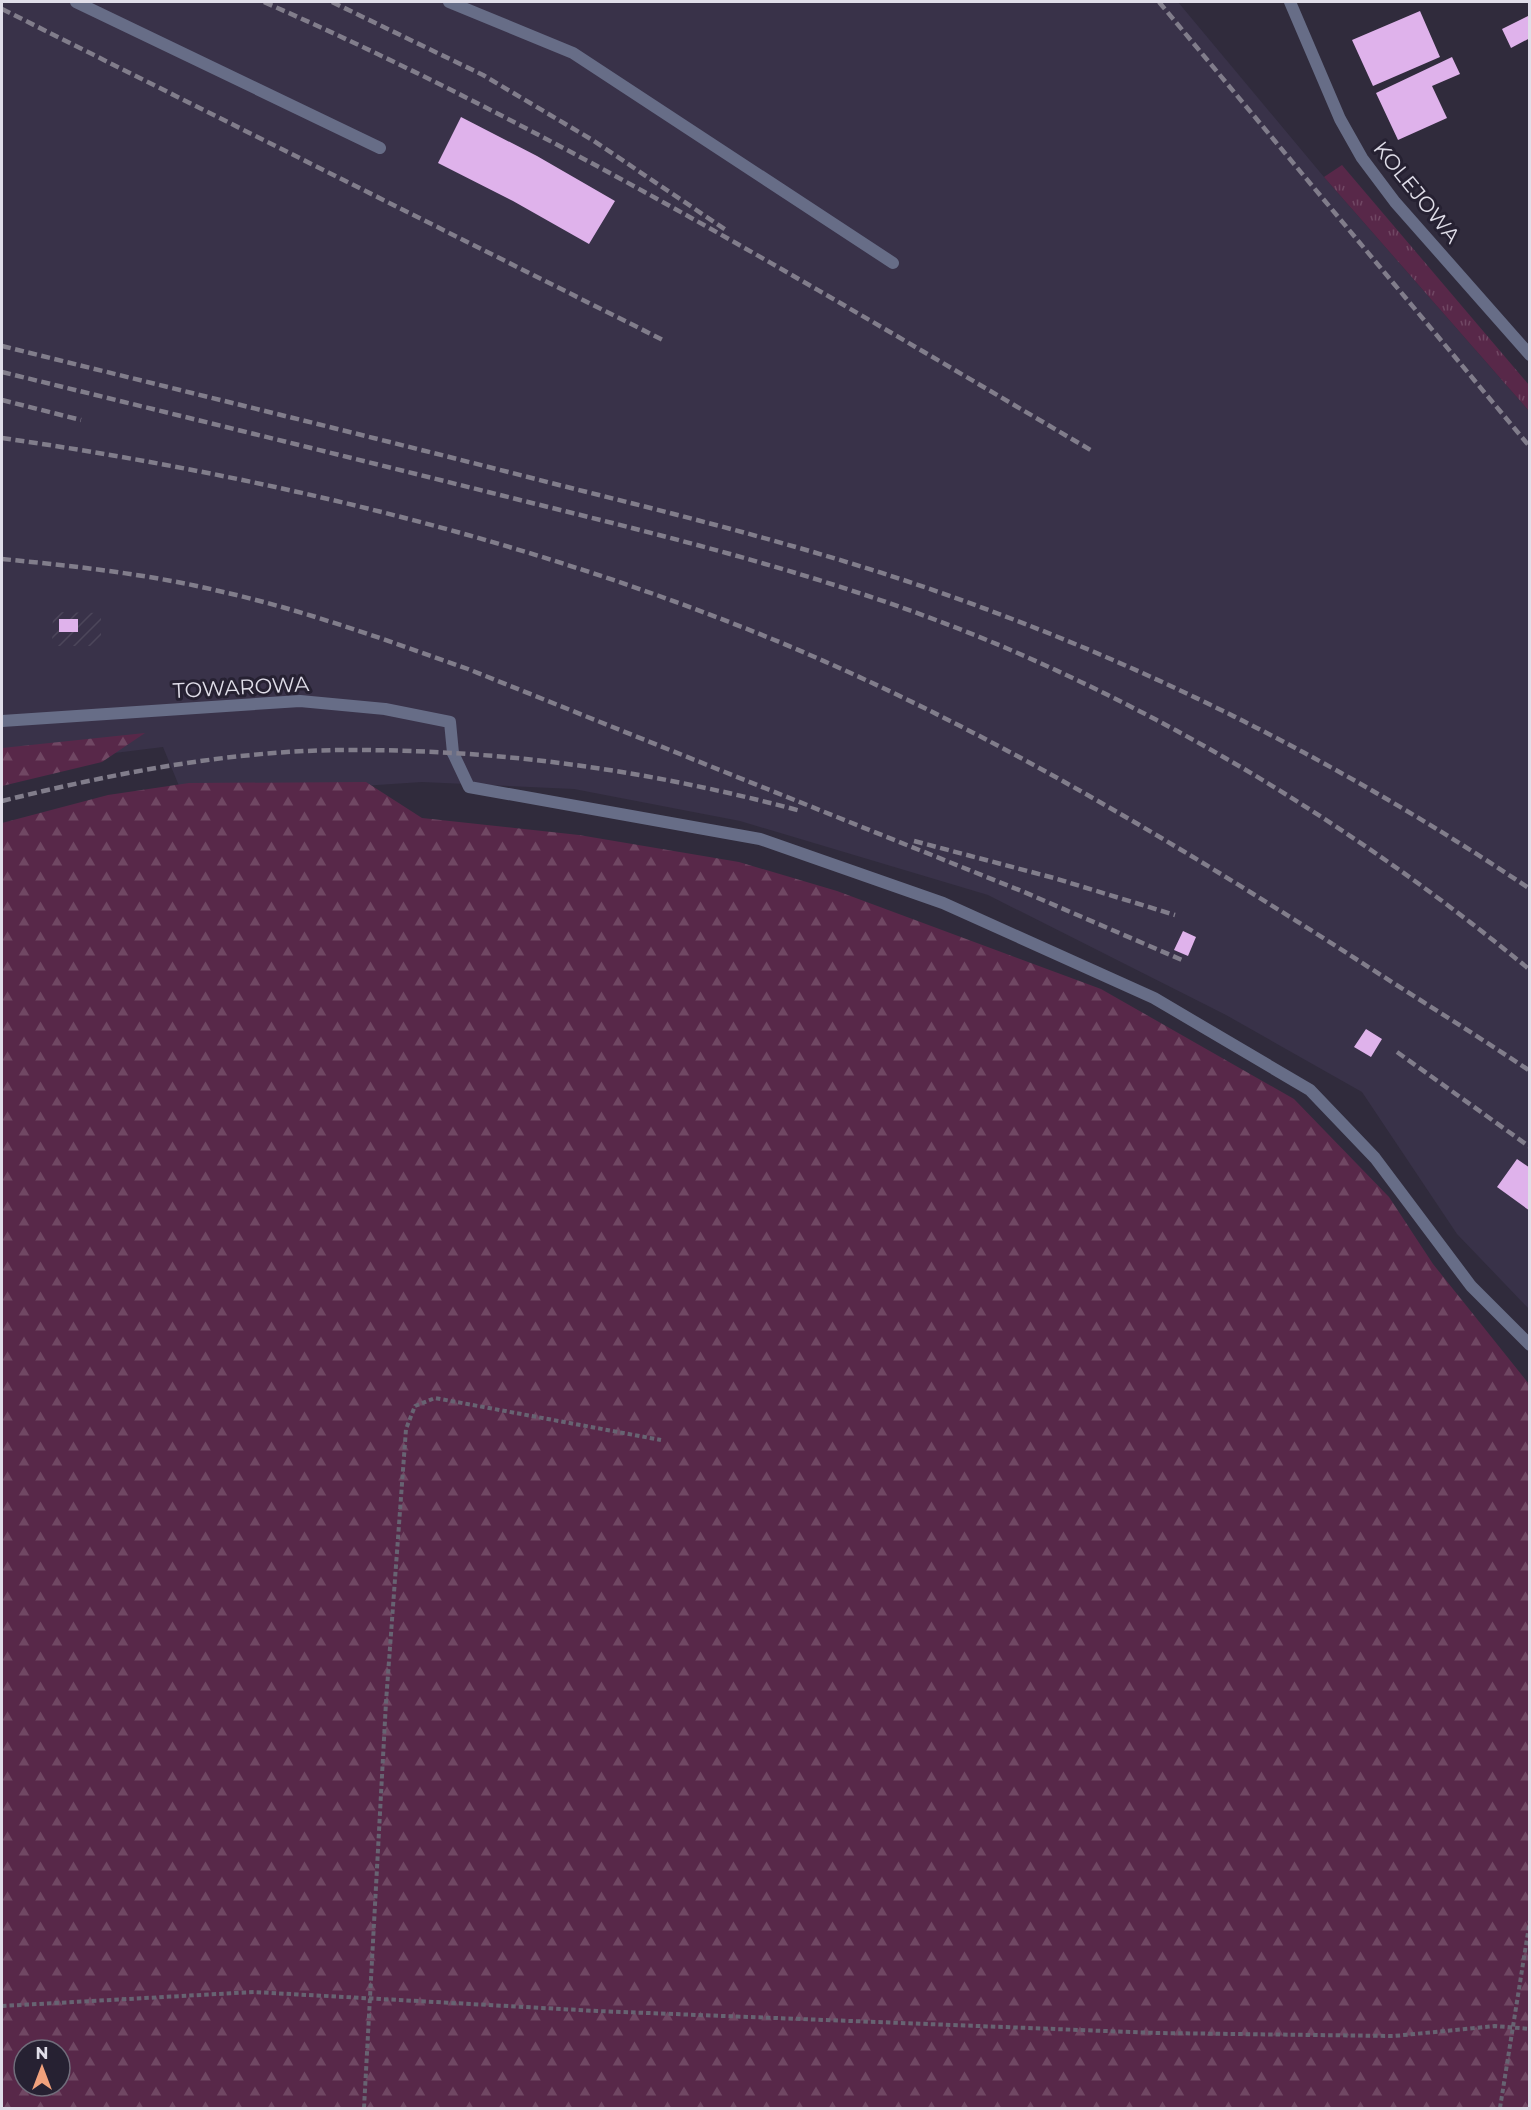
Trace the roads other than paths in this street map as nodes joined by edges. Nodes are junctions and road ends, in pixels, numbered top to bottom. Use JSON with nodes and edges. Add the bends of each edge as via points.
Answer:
{"nodes":[{"id":1,"x":76,"y":2,"type":"edge"},
{"id":2,"x":449,"y":2,"type":"edge"},
{"id":3,"x":1290,"y":2,"type":"edge"},
{"id":4,"x":380,"y":148,"type":"dead end"},
{"id":5,"x":893,"y":262,"type":"dead end"},
{"id":6,"x":1530,"y":355,"type":"edge"},
{"id":7,"x":2,"y":721,"type":"edge"},
{"id":8,"x":1530,"y":1345,"type":"edge"}],
"edges":[{"from":1,"to":4,"type":"street"},
{"from":2,"to":5,"type":"street","via":[[573,53]]},
{"from":3,"to":6,"type":"street","name":"KOLEJOWA","via":[[1340,119],[1362,158],[1395,202]]},
{"from":7,"to":8,"type":"street","name":"TOWAROWA","via":[[300,701],[386,710],[450,722],[453,753],[470,787],[760,839],[943,903],[1154,998],[1310,1090],[1375,1158],[1471,1286]]}]}
